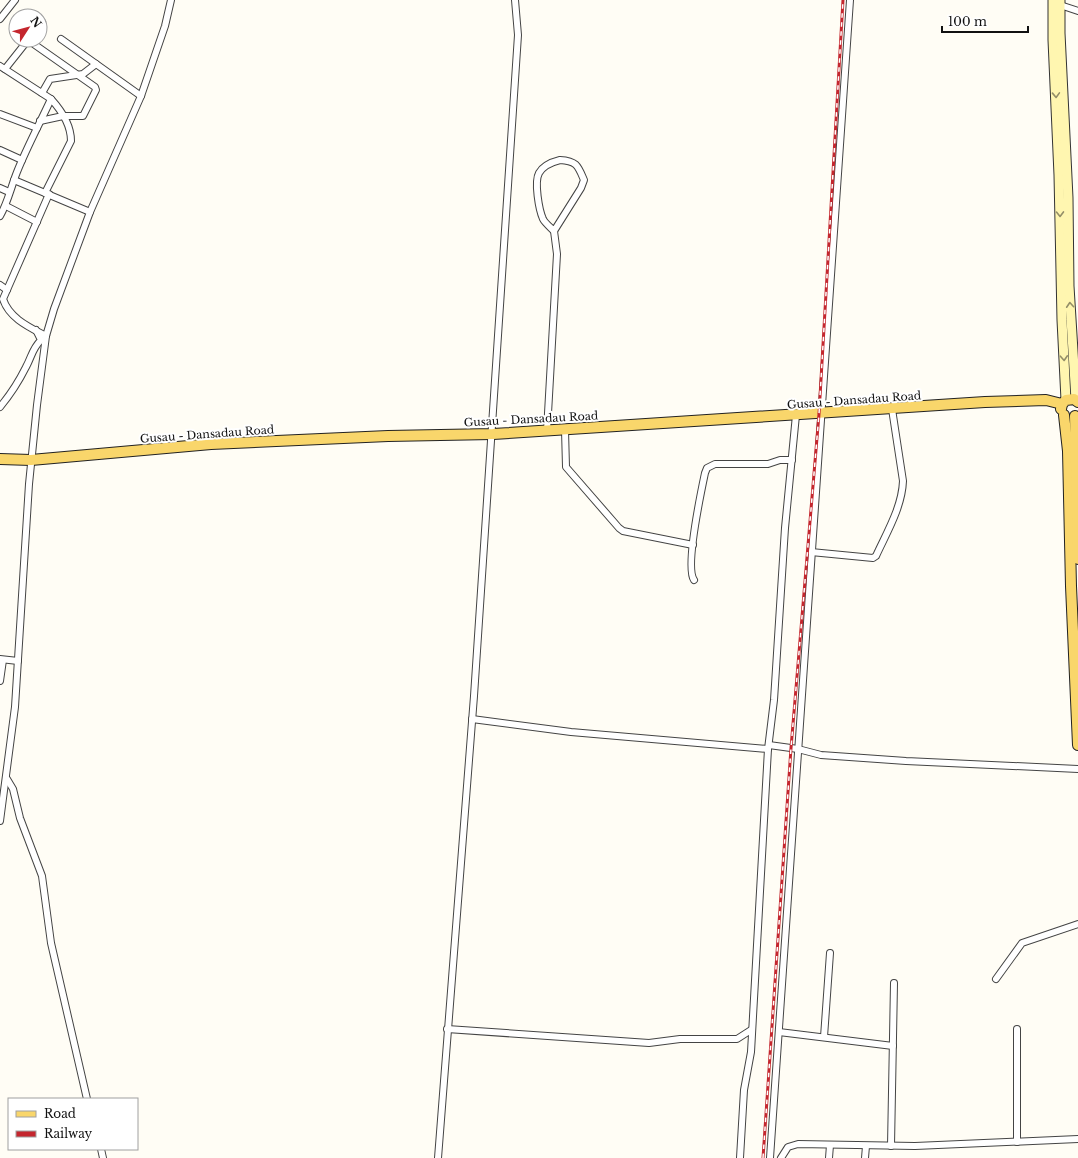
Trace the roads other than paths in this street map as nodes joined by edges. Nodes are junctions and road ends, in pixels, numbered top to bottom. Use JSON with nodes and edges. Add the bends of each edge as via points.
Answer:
{"nodes":[{"id":1,"x":14,"y":0,"type":"edge"},
{"id":2,"x":171,"y":0,"type":"edge"},
{"id":3,"x":515,"y":0,"type":"edge"},
{"id":4,"x":850,"y":0,"type":"edge"},
{"id":5,"x":1058,"y":2,"type":"edge"},
{"id":6,"x":1078,"y":10,"type":"edge"},
{"id":7,"x":0,"y":19,"type":"edge"},
{"id":8,"x":61,"y":38,"type":"dead end"},
{"id":9,"x":20,"y":48,"type":"edge"},
{"id":10,"x":39,"y":48,"type":"edge"},
{"id":11,"x":96,"y":64,"type":"junction"},
{"id":12,"x":2,"y":67,"type":"edge"},
{"id":13,"x":78,"y":75,"type":"junction"},
{"id":14,"x":42,"y":93,"type":"junction"},
{"id":15,"x":141,"y":96,"type":"junction"},
{"id":16,"x":51,"y":99,"type":"junction"},
{"id":17,"x":0,"y":114,"type":"edge"},
{"id":18,"x":64,"y":116,"type":"junction"},
{"id":19,"x":40,"y":121,"type":"junction"},
{"id":20,"x":37,"y":128,"type":"junction"},
{"id":21,"x":0,"y":150,"type":"edge"},
{"id":22,"x":22,"y":160,"type":"junction"},
{"id":23,"x":14,"y":180,"type":"junction"},
{"id":24,"x":0,"y":188,"type":"edge"},
{"id":25,"x":9,"y":192,"type":"junction"},
{"id":26,"x":47,"y":194,"type":"junction"},
{"id":27,"x":6,"y":206,"type":"junction"},
{"id":28,"x":90,"y":212,"type":"junction"},
{"id":29,"x":0,"y":216,"type":"edge"},
{"id":30,"x":37,"y":222,"type":"junction"},
{"id":31,"x":554,"y":231,"type":"junction"},
{"id":32,"x":0,"y":285,"type":"edge"},
{"id":33,"x":7,"y":290,"type":"junction"},
{"id":34,"x":36,"y":330,"type":"junction"},
{"id":35,"x":46,"y":336,"type":"junction"},
{"id":36,"x":1070,"y":402,"type":"edge"},
{"id":37,"x":0,"y":406,"type":"edge"},
{"id":38,"x":892,"y":409,"type":"junction"},
{"id":39,"x":822,"y":414,"type":"junction"},
{"id":40,"x":1064,"y":415,"type":"junction"},
{"id":41,"x":1077,"y":415,"type":"edge"},
{"id":42,"x":796,"y":416,"type":"junction"},
{"id":43,"x":565,"y":430,"type":"junction"},
{"id":44,"x":547,"y":431,"type":"junction"},
{"id":45,"x":493,"y":434,"type":"junction"},
{"id":46,"x":0,"y":459,"type":"edge"},
{"id":47,"x":31,"y":460,"type":"junction"},
{"id":48,"x":792,"y":460,"type":"junction"},
{"id":49,"x":693,"y":545,"type":"junction"},
{"id":50,"x":811,"y":552,"type":"junction"},
{"id":51,"x":1078,"y":559,"type":"edge"},
{"id":52,"x":694,"y":580,"type":"dead end"},
{"id":53,"x":2,"y":659,"type":"edge"},
{"id":54,"x":18,"y":661,"type":"junction"},
{"id":55,"x":0,"y":681,"type":"edge"},
{"id":56,"x":472,"y":719,"type":"junction"},
{"id":57,"x":1078,"y":745,"type":"edge"},
{"id":58,"x":769,"y":747,"type":"junction"},
{"id":59,"x":798,"y":748,"type":"junction"},
{"id":60,"x":1078,"y":769,"type":"edge"},
{"id":61,"x":7,"y":779,"type":"junction"},
{"id":62,"x":0,"y":821,"type":"edge"},
{"id":63,"x":1078,"y":924,"type":"edge"},
{"id":64,"x":830,"y":953,"type":"dead end"},
{"id":65,"x":996,"y":979,"type":"dead end"},
{"id":66,"x":894,"y":983,"type":"dead end"},
{"id":67,"x":447,"y":1029,"type":"junction"},
{"id":68,"x":1017,"y":1029,"type":"dead end"},
{"id":69,"x":751,"y":1030,"type":"junction"},
{"id":70,"x":779,"y":1032,"type":"junction"},
{"id":71,"x":824,"y":1037,"type":"junction"},
{"id":72,"x":893,"y":1046,"type":"junction"},
{"id":73,"x":87,"y":1098,"type":"edge"},
{"id":74,"x":1078,"y":1139,"type":"edge"},
{"id":75,"x":1017,"y":1142,"type":"junction"},
{"id":76,"x":830,"y":1145,"type":"junction"},
{"id":77,"x":866,"y":1146,"type":"junction"},
{"id":78,"x":891,"y":1146,"type":"junction"},
{"id":79,"x":438,"y":1158,"type":"edge"},
{"id":80,"x":740,"y":1158,"type":"edge"},
{"id":81,"x":770,"y":1158,"type":"edge"},
{"id":82,"x":781,"y":1158,"type":"edge"},
{"id":83,"x":829,"y":1158,"type":"edge"},
{"id":84,"x":865,"y":1158,"type":"edge"}],
"edges":[{"from":1,"to":7,"type":"street"},
{"from":2,"to":15,"type":"street","via":[[166,26]]},
{"from":3,"to":45,"type":"street","via":[[518,35]]},
{"from":4,"to":39,"type":"street"},
{"from":5,"to":6,"type":"street"},
{"from":5,"to":36,"type":"main road","via":[[1069,286]]},
{"from":8,"to":11,"type":"street"},
{"from":9,"to":12,"type":"street"},
{"from":10,"to":13,"type":"street"},
{"from":11,"to":13,"type":"street","via":[[88,72]]},
{"from":11,"to":15,"type":"street"},
{"from":12,"to":14,"type":"street"},
{"from":13,"to":14,"type":"street","via":[[52,78]]},
{"from":13,"to":18,"type":"street","via":[[95,87],[96,93],[84,115]]},
{"from":14,"to":16,"type":"street"},
{"from":15,"to":28,"type":"street"},
{"from":16,"to":18,"type":"street"},
{"from":16,"to":19,"type":"street"},
{"from":17,"to":20,"type":"street"},
{"from":18,"to":19,"type":"street"},
{"from":18,"to":26,"type":"street","via":[[71,141]]},
{"from":19,"to":20,"type":"street"},
{"from":20,"to":22,"type":"street"},
{"from":21,"to":22,"type":"street"},
{"from":22,"to":23,"type":"street"},
{"from":23,"to":25,"type":"street"},
{"from":23,"to":26,"type":"street"},
{"from":24,"to":25,"type":"street"},
{"from":25,"to":27,"type":"street"},
{"from":26,"to":28,"type":"street"},
{"from":26,"to":30,"type":"street"},
{"from":27,"to":29,"type":"street"},
{"from":27,"to":30,"type":"street"},
{"from":28,"to":35,"type":"street"},
{"from":30,"to":33,"type":"street"},
{"from":31,"to":31,"type":"street","via":[[543,220],[537,178],[542,169],[552,162],[570,160],[578,166],[584,180]]},
{"from":31,"to":44,"type":"street","via":[[557,254]]},
{"from":32,"to":33,"type":"street"},
{"from":33,"to":34,"type":"street","via":[[3,298],[6,308],[22,323]]},
{"from":34,"to":35,"type":"street"},
{"from":34,"to":37,"type":"street","via":[[41,340],[33,348],[19,379]]},
{"from":35,"to":47,"type":"street"},
{"from":36,"to":38,"type":"main road","name":"Gusau - Dansadau Road","via":[[985,402]]},
{"from":36,"to":40,"type":"main road","via":[[1061,410]]},
{"from":38,"to":39,"type":"main road","name":"Gusau - Dansadau Road"},
{"from":38,"to":50,"type":"street","via":[[903,481],[902,491],[899,504],[876,556],[872,558]]},
{"from":39,"to":42,"type":"main road","name":"Gusau - Dansadau Road"},
{"from":39,"to":50,"type":"street"},
{"from":40,"to":41,"type":"main road"},
{"from":40,"to":57,"type":"main road","via":[[1068,439]]},
{"from":41,"to":51,"type":"main road"},
{"from":42,"to":43,"type":"main road","name":"Gusau - Dansadau Road"},
{"from":42,"to":48,"type":"street"},
{"from":43,"to":44,"type":"main road","name":"Gusau - Dansadau Road"},
{"from":43,"to":49,"type":"street","via":[[566,467],[619,528],[623,531]]},
{"from":44,"to":45,"type":"main road","name":"Gusau - Dansadau Road"},
{"from":45,"to":47,"type":"main road","name":"Gusau - Dansadau Road","via":[[211,444]]},
{"from":45,"to":56,"type":"street"},
{"from":46,"to":47,"type":"main road","name":"Gusau - Dansadau Road"},
{"from":47,"to":54,"type":"street"},
{"from":48,"to":49,"type":"street","via":[[768,464],[715,464],[707,468]]},
{"from":48,"to":58,"type":"street"},
{"from":49,"to":52,"type":"street","via":[[690,569]]},
{"from":50,"to":59,"type":"street"},
{"from":53,"to":54,"type":"street"},
{"from":53,"to":55,"type":"street"},
{"from":54,"to":61,"type":"street","via":[[16,707]]},
{"from":56,"to":58,"type":"street","via":[[571,732]]},
{"from":56,"to":67,"type":"street"},
{"from":58,"to":59,"type":"street"},
{"from":58,"to":69,"type":"street"},
{"from":59,"to":60,"type":"street","via":[[821,755]]},
{"from":59,"to":70,"type":"street"},
{"from":61,"to":62,"type":"street"},
{"from":61,"to":73,"type":"street","via":[[13,789],[20,818],[42,876],[51,943]]},
{"from":63,"to":65,"type":"street","via":[[1022,943]]},
{"from":64,"to":71,"type":"street"},
{"from":66,"to":72,"type":"street"},
{"from":67,"to":69,"type":"street","via":[[649,1043],[680,1039],[737,1039]]},
{"from":67,"to":79,"type":"street"},
{"from":68,"to":75,"type":"street"},
{"from":69,"to":80,"type":"street"},
{"from":70,"to":71,"type":"street"},
{"from":70,"to":81,"type":"street"},
{"from":71,"to":72,"type":"street"},
{"from":72,"to":78,"type":"street"},
{"from":74,"to":75,"type":"street"},
{"from":75,"to":78,"type":"street"},
{"from":76,"to":77,"type":"street"},
{"from":76,"to":82,"type":"street","via":[[798,1144],[788,1147]]},
{"from":76,"to":83,"type":"street"},
{"from":77,"to":78,"type":"street"},
{"from":77,"to":84,"type":"street"}]}
